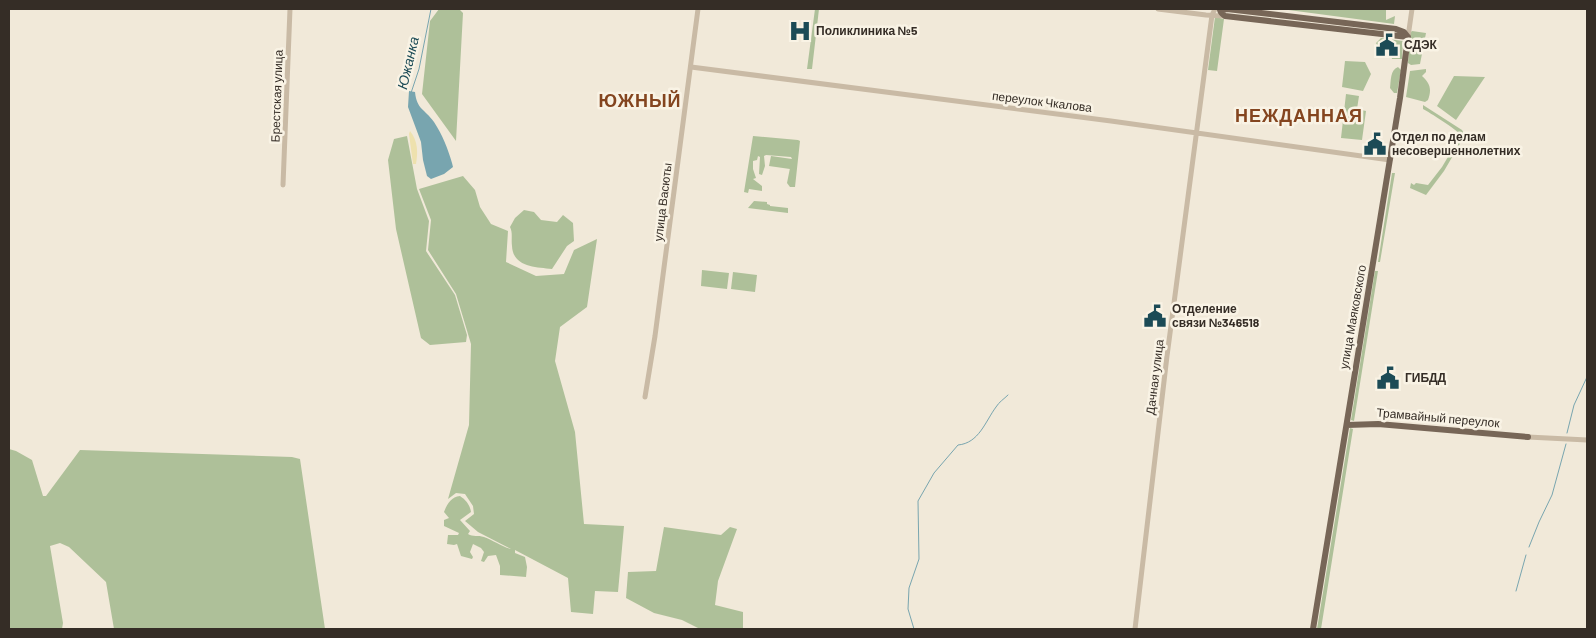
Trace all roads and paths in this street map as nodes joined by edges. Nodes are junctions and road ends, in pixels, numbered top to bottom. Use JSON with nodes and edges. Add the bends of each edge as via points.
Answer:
{"nodes":[{"id":1,"x":290,"y":9,"type":"edge"},
{"id":2,"x":698,"y":9,"type":"edge"},
{"id":3,"x":1158,"y":9,"type":"edge"},
{"id":4,"x":1412,"y":9,"type":"edge"},
{"id":5,"x":1222,"y":10,"type":"edge"},
{"id":6,"x":1212,"y":15,"type":"junction"},
{"id":7,"x":1408,"y":37,"type":"junction"},
{"id":8,"x":691,"y":67,"type":"junction"},
{"id":9,"x":1198,"y":132,"type":"junction"},
{"id":10,"x":1390,"y":160,"type":"junction"},
{"id":11,"x":283,"y":184,"type":"dead end"},
{"id":12,"x":645,"y":397,"type":"dead end"},
{"id":13,"x":1346,"y":425,"type":"junction"},
{"id":14,"x":1528,"y":437,"type":"joint"},
{"id":15,"x":1587,"y":440,"type":"edge"},
{"id":16,"x":1135,"y":629,"type":"edge"},
{"id":17,"x":1313,"y":629,"type":"edge"}],
"edges":[{"from":1,"to":11,"type":"street","name":"Брестская улица"},
{"from":2,"to":8,"type":"street","name":"улица Васюты"},
{"from":3,"to":6,"type":"street"},
{"from":4,"to":7,"type":"street","name":"улица Маяковского"},
{"from":5,"to":6,"type":"street"},
{"from":5,"to":6,"type":"street","name":"Дачная улица"},
{"from":5,"to":7,"type":"main road"},
{"from":6,"to":9,"type":"street","name":"Дачная улица"},
{"from":7,"to":10,"type":"main road","name":"улица Маяковского"},
{"from":8,"to":9,"type":"street","name":"переулок Чкалова"},
{"from":8,"to":12,"type":"street","name":"улица Васюты"},
{"from":9,"to":10,"type":"street","name":"переулок Чкалова"},
{"from":9,"to":16,"type":"street","name":"Дачная улица","via":[[1167,356]]},
{"from":10,"to":13,"type":"main road","name":"улица Маяковского"},
{"from":13,"to":14,"type":"main road","name":"Трамвайный переулок","via":[[1378,424]]},
{"from":13,"to":17,"type":"main road","name":"улица Маяковского"},
{"from":14,"to":15,"type":"street"}]}
